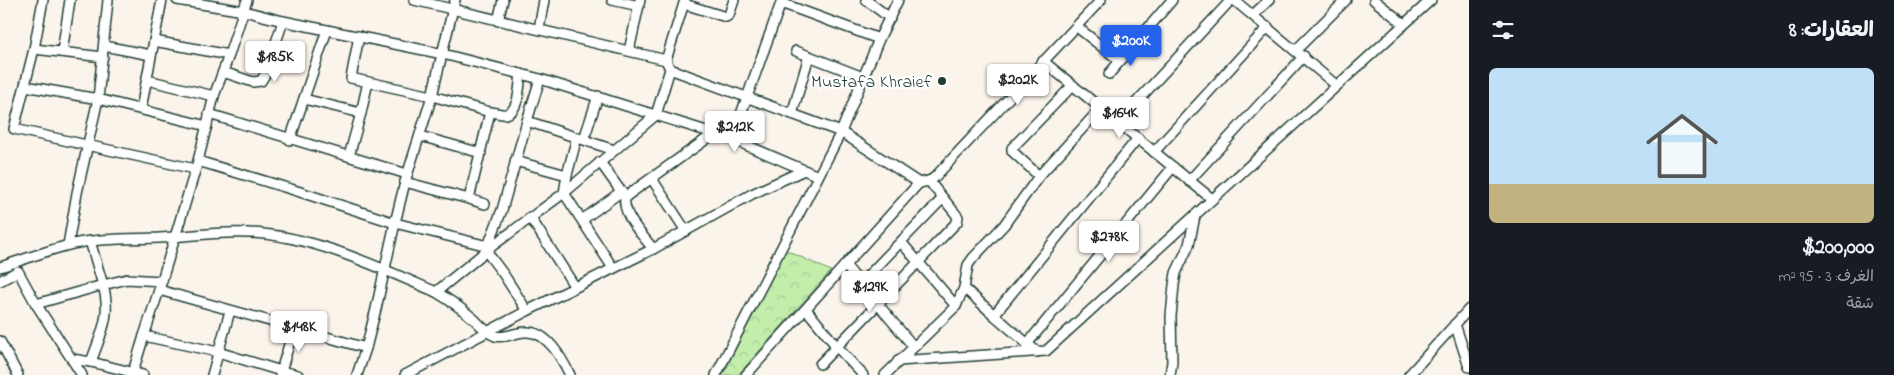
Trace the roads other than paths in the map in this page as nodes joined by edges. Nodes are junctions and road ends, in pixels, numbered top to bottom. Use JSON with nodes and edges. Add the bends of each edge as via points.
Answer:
{"nodes":[{"id":1,"x":43,"y":0,"type":"edge"},
{"id":2,"x":70,"y":0,"type":"edge"},
{"id":3,"x":108,"y":0,"type":"edge"},
{"id":4,"x":162,"y":0,"type":"edge"},
{"id":5,"x":178,"y":0,"type":"edge"},
{"id":6,"x":247,"y":0,"type":"edge"},
{"id":7,"x":414,"y":0,"type":"edge"},
{"id":8,"x":455,"y":0,"type":"edge"},
{"id":9,"x":503,"y":0,"type":"edge"},
{"id":10,"x":544,"y":0,"type":"edge"},
{"id":11,"x":612,"y":0,"type":"edge"},
{"id":12,"x":734,"y":0,"type":"edge"},
{"id":13,"x":866,"y":0,"type":"edge"},
{"id":14,"x":898,"y":0,"type":"edge"},
{"id":15,"x":1101,"y":0,"type":"edge"},
{"id":16,"x":1157,"y":0,"type":"edge"},
{"id":17,"x":1232,"y":0,"type":"edge"},
{"id":18,"x":1269,"y":0,"type":"edge"},
{"id":19,"x":1346,"y":0,"type":"edge"},
{"id":20,"x":1374,"y":0,"type":"edge"},
{"id":21,"x":1431,"y":0,"type":"edge"},
{"id":22,"x":781,"y":1,"type":"edge"},
{"id":23,"x":684,"y":2,"type":"edge"},
{"id":24,"x":639,"y":3,"type":"edge"},
{"id":25,"x":1168,"y":4,"type":"edge"},
{"id":26,"x":453,"y":10,"type":"junction"},
{"id":27,"x":244,"y":11,"type":"junction"},
{"id":28,"x":1253,"y":15,"type":"junction"},
{"id":29,"x":890,"y":18,"type":"junction"},
{"id":30,"x":283,"y":21,"type":"junction"},
{"id":31,"x":498,"y":21,"type":"junction"},
{"id":32,"x":1404,"y":24,"type":"junction"},
{"id":33,"x":1076,"y":26,"type":"junction"},
{"id":34,"x":1268,"y":27,"type":"junction"},
{"id":35,"x":539,"y":29,"type":"junction"},
{"id":36,"x":327,"y":30,"type":"junction"},
{"id":37,"x":359,"y":36,"type":"junction"},
{"id":38,"x":879,"y":39,"type":"junction"},
{"id":39,"x":154,"y":41,"type":"junction"},
{"id":40,"x":104,"y":46,"type":"junction"},
{"id":41,"x":34,"y":49,"type":"junction"},
{"id":42,"x":1296,"y":50,"type":"junction"},
{"id":43,"x":628,"y":51,"type":"junction"},
{"id":44,"x":796,"y":51,"type":"dead end"},
{"id":45,"x":62,"y":52,"type":"junction"},
{"id":46,"x":443,"y":54,"type":"junction"},
{"id":47,"x":151,"y":55,"type":"junction"},
{"id":48,"x":229,"y":55,"type":"junction"},
{"id":49,"x":809,"y":56,"type":"junction"},
{"id":50,"x":1304,"y":56,"type":"junction"},
{"id":51,"x":103,"y":58,"type":"junction"},
{"id":52,"x":666,"y":60,"type":"junction"},
{"id":53,"x":1043,"y":61,"type":"junction"},
{"id":54,"x":1120,"y":62,"type":"junction"},
{"id":55,"x":670,"y":69,"type":"junction"},
{"id":56,"x":222,"y":72,"type":"junction"},
{"id":57,"x":521,"y":74,"type":"junction"},
{"id":58,"x":1109,"y":74,"type":"dead end"},
{"id":59,"x":863,"y":77,"type":"junction"},
{"id":60,"x":540,"y":78,"type":"junction"},
{"id":61,"x":147,"y":80,"type":"junction"},
{"id":62,"x":368,"y":82,"type":"junction"},
{"id":63,"x":1073,"y":85,"type":"junction"},
{"id":64,"x":1336,"y":85,"type":"junction"},
{"id":65,"x":26,"y":86,"type":"junction"},
{"id":66,"x":214,"y":96,"type":"junction"},
{"id":67,"x":432,"y":96,"type":"junction"},
{"id":68,"x":598,"y":96,"type":"junction"},
{"id":69,"x":747,"y":97,"type":"junction"},
{"id":70,"x":304,"y":99,"type":"junction"},
{"id":71,"x":98,"y":100,"type":"junction"},
{"id":72,"x":1101,"y":108,"type":"junction"},
{"id":73,"x":140,"y":109,"type":"junction"},
{"id":74,"x":490,"y":112,"type":"junction"},
{"id":75,"x":361,"y":113,"type":"junction"},
{"id":76,"x":209,"y":114,"type":"junction"},
{"id":77,"x":792,"y":114,"type":"junction"},
{"id":78,"x":656,"y":115,"type":"junction"},
{"id":79,"x":527,"y":121,"type":"junction"},
{"id":80,"x":1118,"y":122,"type":"junction"},
{"id":81,"x":207,"y":126,"type":"junction"},
{"id":82,"x":841,"y":132,"type":"junction"},
{"id":83,"x":715,"y":133,"type":"junction"},
{"id":84,"x":420,"y":136,"type":"junction"},
{"id":85,"x":581,"y":138,"type":"junction"},
{"id":86,"x":1138,"y":138,"type":"junction"},
{"id":87,"x":732,"y":139,"type":"junction"},
{"id":88,"x":290,"y":140,"type":"junction"},
{"id":89,"x":89,"y":145,"type":"junction"},
{"id":90,"x":614,"y":150,"type":"junction"},
{"id":91,"x":1154,"y":152,"type":"junction"},
{"id":92,"x":481,"y":153,"type":"junction"},
{"id":93,"x":349,"y":156,"type":"junction"},
{"id":94,"x":515,"y":160,"type":"junction"},
{"id":95,"x":600,"y":162,"type":"junction"},
{"id":96,"x":197,"y":165,"type":"junction"},
{"id":97,"x":1173,"y":167,"type":"junction"},
{"id":98,"x":802,"y":171,"type":"junction"},
{"id":99,"x":567,"y":175,"type":"junction"},
{"id":100,"x":818,"y":176,"type":"junction"},
{"id":101,"x":1039,"y":176,"type":"junction"},
{"id":102,"x":406,"y":178,"type":"junction"},
{"id":103,"x":652,"y":178,"type":"junction"},
{"id":104,"x":1189,"y":181,"type":"junction"},
{"id":105,"x":924,"y":182,"type":"junction"},
{"id":106,"x":564,"y":193,"type":"junction"},
{"id":107,"x":624,"y":194,"type":"junction"},
{"id":108,"x":943,"y":198,"type":"junction"},
{"id":109,"x":469,"y":199,"type":"junction"},
{"id":110,"x":1212,"y":199,"type":"junction"},
{"id":111,"x":485,"y":204,"type":"dead end"},
{"id":112,"x":1195,"y":216,"type":"junction"},
{"id":113,"x":530,"y":217,"type":"junction"},
{"id":114,"x":582,"y":220,"type":"junction"},
{"id":115,"x":395,"y":223,"type":"junction"},
{"id":116,"x":686,"y":231,"type":"junction"},
{"id":117,"x":176,"y":237,"type":"junction"},
{"id":118,"x":90,"y":241,"type":"junction"},
{"id":119,"x":901,"y":242,"type":"junction"},
{"id":120,"x":68,"y":245,"type":"junction"},
{"id":121,"x":487,"y":249,"type":"junction"},
{"id":122,"x":653,"y":249,"type":"junction"},
{"id":123,"x":919,"y":262,"type":"junction"},
{"id":124,"x":845,"y":265,"type":"junction"},
{"id":125,"x":0,"y":267,"type":"edge"},
{"id":126,"x":16,"y":267,"type":"junction"},
{"id":127,"x":613,"y":268,"type":"junction"},
{"id":128,"x":384,"y":270,"type":"junction"},
{"id":129,"x":0,"y":281,"type":"edge"},
{"id":130,"x":860,"y":284,"type":"junction"},
{"id":131,"x":102,"y":285,"type":"junction"},
{"id":132,"x":161,"y":286,"type":"junction"},
{"id":133,"x":575,"y":287,"type":"junction"},
{"id":134,"x":964,"y":288,"type":"junction"},
{"id":135,"x":436,"y":292,"type":"junction"},
{"id":136,"x":36,"y":304,"type":"junction"},
{"id":137,"x":877,"y":304,"type":"junction"},
{"id":138,"x":956,"y":306,"type":"junction"},
{"id":139,"x":806,"y":308,"type":"junction"},
{"id":140,"x":1469,"y":309,"type":"edge"},
{"id":141,"x":230,"y":311,"type":"junction"},
{"id":142,"x":527,"y":311,"type":"junction"},
{"id":143,"x":994,"y":315,"type":"junction"},
{"id":144,"x":1454,"y":324,"type":"junction"},
{"id":145,"x":294,"y":328,"type":"junction"},
{"id":146,"x":487,"y":332,"type":"junction"},
{"id":147,"x":144,"y":336,"type":"junction"},
{"id":148,"x":0,"y":341,"type":"edge"},
{"id":149,"x":1027,"y":344,"type":"junction"},
{"id":150,"x":913,"y":346,"type":"junction"},
{"id":151,"x":837,"y":347,"type":"junction"},
{"id":152,"x":366,"y":348,"type":"junction"},
{"id":153,"x":218,"y":352,"type":"junction"},
{"id":154,"x":1037,"y":352,"type":"junction"},
{"id":155,"x":72,"y":359,"type":"junction"},
{"id":156,"x":898,"y":361,"type":"junction"},
{"id":157,"x":91,"y":362,"type":"junction"},
{"id":158,"x":820,"y":364,"type":"dead end"},
{"id":159,"x":1469,"y":367,"type":"edge"},
{"id":160,"x":132,"y":373,"type":"edge"},
{"id":161,"x":281,"y":373,"type":"edge"},
{"id":162,"x":18,"y":375,"type":"edge"},
{"id":163,"x":82,"y":375,"type":"edge"},
{"id":164,"x":143,"y":375,"type":"edge"},
{"id":165,"x":212,"y":375,"type":"edge"},
{"id":166,"x":298,"y":375,"type":"edge"},
{"id":167,"x":357,"y":375,"type":"edge"},
{"id":168,"x":405,"y":375,"type":"edge"},
{"id":169,"x":570,"y":375,"type":"edge"},
{"id":170,"x":716,"y":375,"type":"edge"},
{"id":171,"x":746,"y":375,"type":"edge"},
{"id":172,"x":863,"y":375,"type":"edge"},
{"id":173,"x":885,"y":375,"type":"edge"},
{"id":174,"x":1170,"y":375,"type":"edge"},
{"id":175,"x":1409,"y":375,"type":"edge"}],
"edges":[{"from":1,"to":41,"type":"street"},
{"from":2,"to":45,"type":"street"},
{"from":3,"to":40,"type":"street"},
{"from":4,"to":39,"type":"street"},
{"from":5,"to":27,"type":"street"},
{"from":6,"to":27,"type":"street"},
{"from":7,"to":26,"type":"street"},
{"from":8,"to":26,"type":"street"},
{"from":9,"to":31,"type":"street"},
{"from":10,"to":35,"type":"street"},
{"from":11,"to":24,"type":"street"},
{"from":12,"to":23,"type":"street","via":[[726,17]]},
{"from":13,"to":29,"type":"street"},
{"from":14,"to":29,"type":"street"},
{"from":15,"to":33,"type":"street"},
{"from":16,"to":25,"type":"street"},
{"from":17,"to":28,"type":"street"},
{"from":17,"to":80,"type":"street"},
{"from":18,"to":28,"type":"street"},
{"from":19,"to":42,"type":"street"},
{"from":20,"to":32,"type":"street"},
{"from":21,"to":32,"type":"street"},
{"from":22,"to":38,"type":"street"},
{"from":22,"to":69,"type":"street"},
{"from":23,"to":52,"type":"street"},
{"from":24,"to":43,"type":"street"},
{"from":25,"to":54,"type":"street"},
{"from":26,"to":31,"type":"street"},
{"from":26,"to":46,"type":"street"},
{"from":27,"to":30,"type":"street"},
{"from":27,"to":48,"type":"street"},
{"from":28,"to":34,"type":"street"},
{"from":29,"to":38,"type":"street"},
{"from":30,"to":36,"type":"street"},
{"from":30,"to":56,"type":"street","via":[[261,80],[252,82]]},
{"from":31,"to":35,"type":"street"},
{"from":32,"to":64,"type":"street"},
{"from":33,"to":53,"type":"street"},
{"from":33,"to":54,"type":"street"},
{"from":34,"to":42,"type":"street"},
{"from":34,"to":91,"type":"street"},
{"from":35,"to":43,"type":"street"},
{"from":36,"to":37,"type":"street"},
{"from":36,"to":70,"type":"street"},
{"from":37,"to":46,"type":"street"},
{"from":37,"to":62,"type":"street","via":[[351,78]]},
{"from":38,"to":59,"type":"street"},
{"from":39,"to":47,"type":"street"},
{"from":39,"to":48,"type":"street"},
{"from":40,"to":47,"type":"street"},
{"from":40,"to":51,"type":"street"},
{"from":41,"to":45,"type":"street"},
{"from":41,"to":65,"type":"street"},
{"from":42,"to":50,"type":"street"},
{"from":43,"to":52,"type":"street"},
{"from":44,"to":49,"type":"street"},
{"from":45,"to":51,"type":"street"},
{"from":46,"to":57,"type":"street"},
{"from":46,"to":67,"type":"street"},
{"from":47,"to":61,"type":"street"},
{"from":48,"to":56,"type":"street"},
{"from":49,"to":59,"type":"street"},
{"from":49,"to":77,"type":"street"},
{"from":50,"to":64,"type":"street"},
{"from":50,"to":104,"type":"street"},
{"from":51,"to":71,"type":"street"},
{"from":52,"to":55,"type":"street"},
{"from":53,"to":63,"type":"street"},
{"from":53,"to":105,"type":"street","via":[[934,178]]},
{"from":54,"to":58,"type":"street"},
{"from":55,"to":69,"type":"street"},
{"from":55,"to":78,"type":"street"},
{"from":56,"to":66,"type":"street"},
{"from":57,"to":60,"type":"street"},
{"from":57,"to":74,"type":"street","via":[[516,107],[512,112]]},
{"from":59,"to":82,"type":"street"},
{"from":60,"to":68,"type":"street"},
{"from":60,"to":79,"type":"street"},
{"from":61,"to":66,"type":"street"},
{"from":61,"to":73,"type":"street"},
{"from":62,"to":67,"type":"street"},
{"from":62,"to":75,"type":"street"},
{"from":63,"to":72,"type":"street"},
{"from":63,"to":101,"type":"street","via":[[1012,148],[1012,152]]},
{"from":64,"to":110,"type":"street"},
{"from":65,"to":71,"type":"street"},
{"from":65,"to":89,"type":"street","via":[[14,129]]},
{"from":66,"to":76,"type":"street"},
{"from":67,"to":74,"type":"street"},
{"from":67,"to":84,"type":"street"},
{"from":68,"to":78,"type":"street"},
{"from":68,"to":85,"type":"street"},
{"from":69,"to":77,"type":"street"},
{"from":69,"to":87,"type":"street"},
{"from":70,"to":75,"type":"street"},
{"from":70,"to":88,"type":"street"},
{"from":71,"to":73,"type":"street"},
{"from":71,"to":89,"type":"street"},
{"from":72,"to":80,"type":"street"},
{"from":72,"to":101,"type":"street"},
{"from":73,"to":81,"type":"street"},
{"from":74,"to":92,"type":"street"},
{"from":75,"to":93,"type":"street"},
{"from":76,"to":81,"type":"street"},
{"from":76,"to":88,"type":"street"},
{"from":77,"to":82,"type":"street"},
{"from":78,"to":83,"type":"street"},
{"from":78,"to":90,"type":"street"},
{"from":79,"to":85,"type":"street"},
{"from":79,"to":94,"type":"street"},
{"from":80,"to":86,"type":"street"},
{"from":81,"to":96,"type":"street"},
{"from":82,"to":100,"type":"street"},
{"from":82,"to":105,"type":"street"},
{"from":83,"to":87,"type":"street"},
{"from":83,"to":103,"type":"street"},
{"from":84,"to":92,"type":"street"},
{"from":84,"to":102,"type":"street"},
{"from":85,"to":90,"type":"street"},
{"from":85,"to":99,"type":"street"},
{"from":86,"to":91,"type":"street"},
{"from":86,"to":143,"type":"street"},
{"from":87,"to":98,"type":"street"},
{"from":88,"to":93,"type":"street"},
{"from":89,"to":96,"type":"street"},
{"from":89,"to":120,"type":"street"},
{"from":90,"to":95,"type":"street"},
{"from":91,"to":97,"type":"street"},
{"from":92,"to":109,"type":"street"},
{"from":93,"to":102,"type":"street"},
{"from":94,"to":99,"type":"street"},
{"from":94,"to":121,"type":"street","via":[[502,210]]},
{"from":95,"to":106,"type":"street"},
{"from":95,"to":107,"type":"street"},
{"from":96,"to":115,"type":"street","via":[[294,190]]},
{"from":96,"to":117,"type":"street"},
{"from":97,"to":104,"type":"street"},
{"from":97,"to":149,"type":"street"},
{"from":98,"to":100,"type":"street"},
{"from":98,"to":116,"type":"street","via":[[752,194]]},
{"from":99,"to":106,"type":"street"},
{"from":100,"to":170,"type":"street"},
{"from":101,"to":134,"type":"street","via":[[1004,225],[970,261]]},
{"from":102,"to":109,"type":"street"},
{"from":102,"to":115,"type":"street"},
{"from":103,"to":107,"type":"street"},
{"from":103,"to":116,"type":"street"},
{"from":104,"to":110,"type":"street"},
{"from":105,"to":108,"type":"street"},
{"from":105,"to":124,"type":"street"},
{"from":106,"to":113,"type":"street"},
{"from":106,"to":114,"type":"street"},
{"from":107,"to":114,"type":"street"},
{"from":107,"to":122,"type":"street","via":[[627,214]]},
{"from":108,"to":119,"type":"street"},
{"from":108,"to":123,"type":"street","via":[[956,213],[957,222]]},
{"from":109,"to":111,"type":"street"},
{"from":110,"to":112,"type":"street"},
{"from":112,"to":154,"type":"street","via":[[1046,350]]},
{"from":112,"to":174,"type":"street","via":[[1189,245],[1174,285]]},
{"from":113,"to":121,"type":"street"},
{"from":113,"to":133,"type":"street"},
{"from":114,"to":127,"type":"street"},
{"from":115,"to":121,"type":"street"},
{"from":115,"to":128,"type":"street"},
{"from":116,"to":122,"type":"street"},
{"from":117,"to":118,"type":"street"},
{"from":117,"to":128,"type":"street","via":[[251,232],[320,246]]},
{"from":117,"to":132,"type":"street"},
{"from":118,"to":120,"type":"street"},
{"from":118,"to":131,"type":"street"},
{"from":119,"to":123,"type":"street"},
{"from":119,"to":130,"type":"street"},
{"from":120,"to":126,"type":"street"},
{"from":121,"to":135,"type":"street"},
{"from":121,"to":142,"type":"street"},
{"from":122,"to":127,"type":"street"},
{"from":123,"to":137,"type":"street"},
{"from":123,"to":138,"type":"street"},
{"from":124,"to":130,"type":"street"},
{"from":124,"to":139,"type":"street"},
{"from":125,"to":126,"type":"street"},
{"from":126,"to":129,"type":"street"},
{"from":126,"to":136,"type":"street"},
{"from":127,"to":133,"type":"street"},
{"from":128,"to":135,"type":"street"},
{"from":128,"to":152,"type":"street"},
{"from":130,"to":137,"type":"street"},
{"from":131,"to":132,"type":"street","via":[[127,279]]},
{"from":131,"to":136,"type":"street"},
{"from":131,"to":157,"type":"street","via":[[107,316]]},
{"from":132,"to":141,"type":"street"},
{"from":132,"to":147,"type":"street"},
{"from":133,"to":142,"type":"street"},
{"from":134,"to":138,"type":"street"},
{"from":134,"to":143,"type":"street"},
{"from":135,"to":146,"type":"street"},
{"from":136,"to":155,"type":"street"},
{"from":137,"to":150,"type":"street"},
{"from":137,"to":151,"type":"street"},
{"from":138,"to":150,"type":"street"},
{"from":139,"to":151,"type":"street"},
{"from":139,"to":171,"type":"street"},
{"from":140,"to":144,"type":"street"},
{"from":141,"to":145,"type":"street"},
{"from":141,"to":153,"type":"street"},
{"from":142,"to":146,"type":"street"},
{"from":143,"to":149,"type":"street"},
{"from":144,"to":159,"type":"street"},
{"from":144,"to":175,"type":"street"},
{"from":145,"to":152,"type":"street"},
{"from":145,"to":161,"type":"street"},
{"from":146,"to":168,"type":"street"},
{"from":146,"to":169,"type":"street","via":[[496,336],[526,331],[537,334],[549,343]]},
{"from":147,"to":153,"type":"street"},
{"from":147,"to":160,"type":"street"},
{"from":148,"to":162,"type":"street"},
{"from":149,"to":154,"type":"street"},
{"from":150,"to":156,"type":"street"},
{"from":151,"to":158,"type":"street"},
{"from":151,"to":172,"type":"street"},
{"from":152,"to":167,"type":"street"},
{"from":153,"to":161,"type":"street"},
{"from":153,"to":165,"type":"street"},
{"from":154,"to":156,"type":"street"},
{"from":155,"to":157,"type":"street"},
{"from":155,"to":163,"type":"street"},
{"from":156,"to":173,"type":"street"},
{"from":157,"to":160,"type":"street"},
{"from":160,"to":164,"type":"street"},
{"from":161,"to":166,"type":"street"}]}
